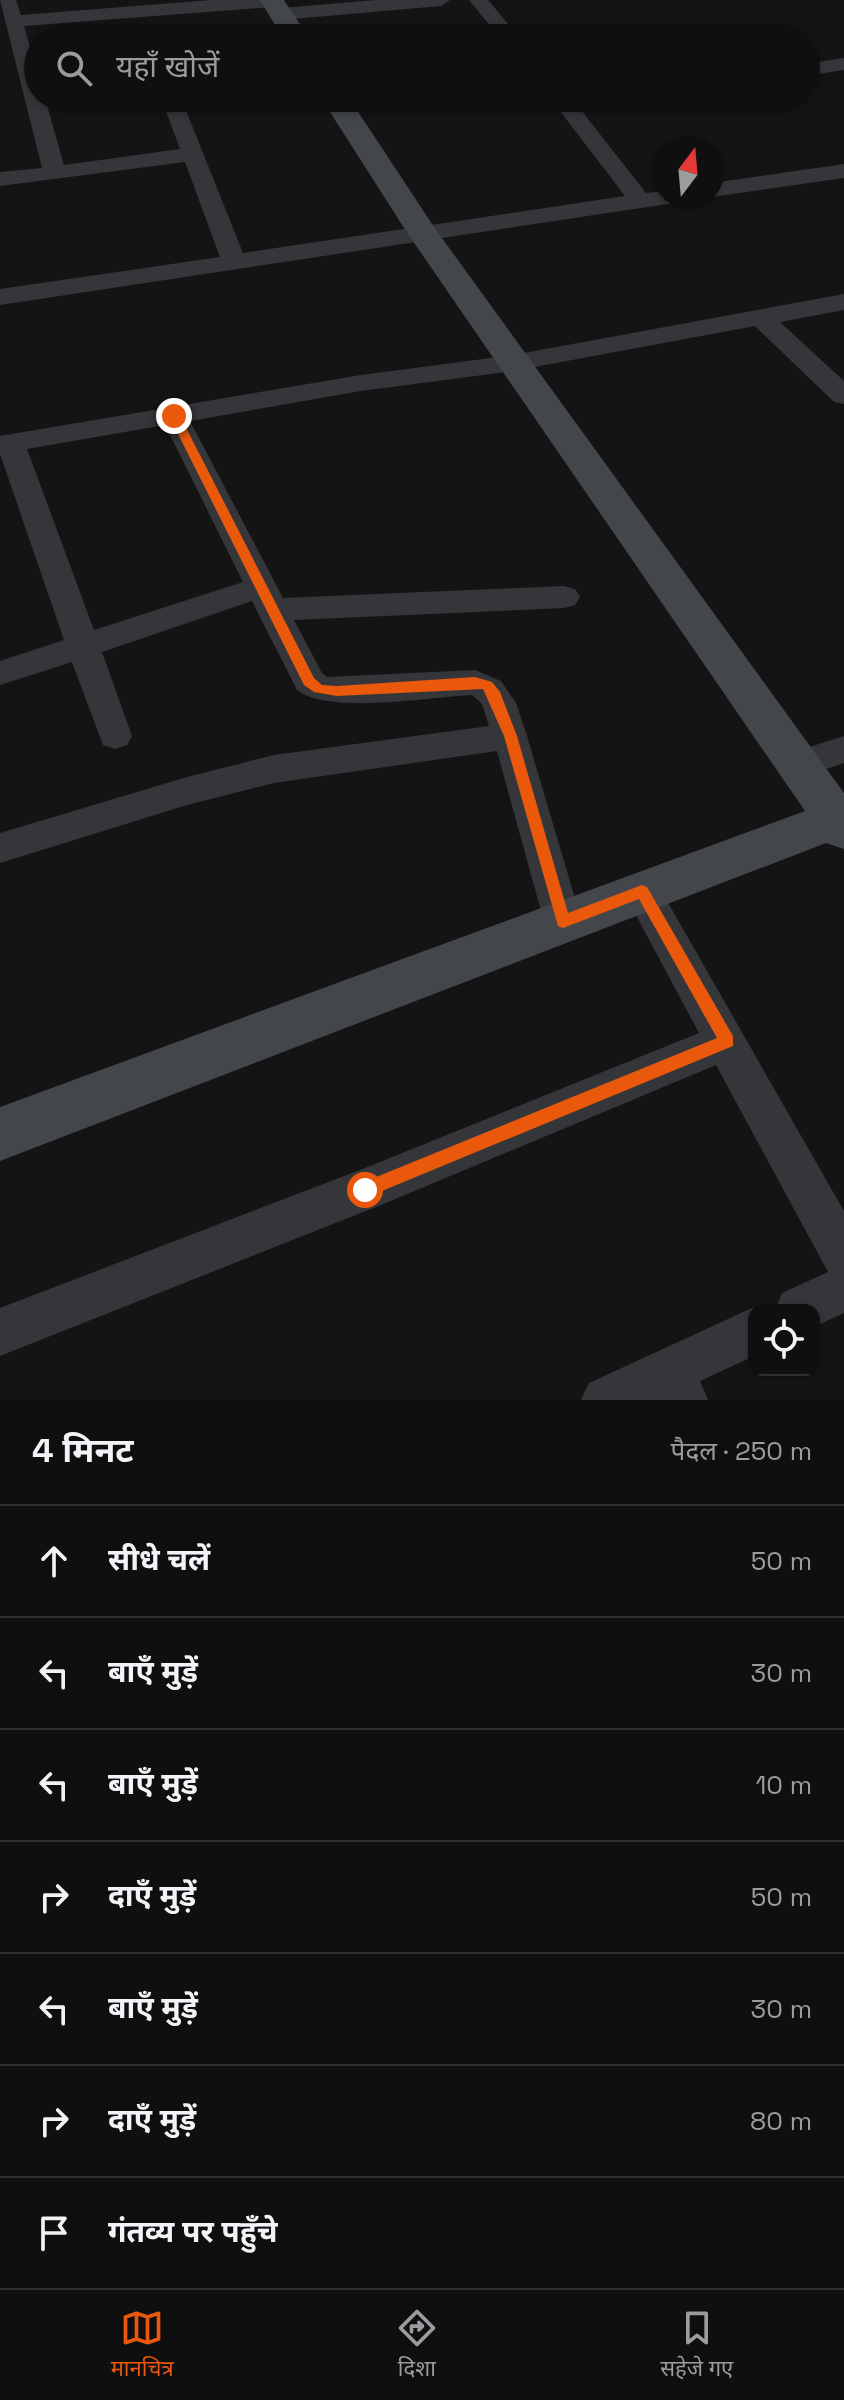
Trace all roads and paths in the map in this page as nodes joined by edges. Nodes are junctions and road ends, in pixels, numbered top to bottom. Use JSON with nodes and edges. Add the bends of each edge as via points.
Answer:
{"nodes":[{"id":1,"x":441,"y":0,"type":"edge"},
{"id":2,"x":478,"y":0,"type":"edge"},
{"id":3,"x":275,"y":5,"type":"edge"},
{"id":4,"x":10,"y":11,"type":"edge"},
{"id":5,"x":287,"y":24,"type":"edge"},
{"id":6,"x":498,"y":24,"type":"edge"},
{"id":7,"x":24,"y":61,"type":"edge"},
{"id":8,"x":844,"y":64,"type":"edge"},
{"id":9,"x":820,"y":68,"type":"edge"},
{"id":10,"x":38,"y":112,"type":"edge"},
{"id":11,"x":177,"y":112,"type":"edge"},
{"id":12,"x":344,"y":112,"type":"edge"},
{"id":13,"x":571,"y":112,"type":"edge"},
{"id":14,"x":194,"y":154,"type":"junction"},
{"id":15,"x":844,"y":171,"type":"edge"},
{"id":16,"x":55,"y":173,"type":"junction"},
{"id":17,"x":0,"y":179,"type":"edge"},
{"id":18,"x":724,"y":188,"type":"edge"},
{"id":19,"x":652,"y":199,"type":"edge"},
{"id":20,"x":640,"y":201,"type":"junction"},
{"id":21,"x":421,"y":231,"type":"junction"},
{"id":22,"x":234,"y":261,"type":"junction"},
{"id":23,"x":0,"y":297,"type":"edge"},
{"id":24,"x":844,"y":302,"type":"edge"},
{"id":25,"x":760,"y":317,"type":"junction"},
{"id":26,"x":513,"y":363,"type":"junction"},
{"id":27,"x":844,"y":396,"type":"edge"},
{"id":28,"x":174,"y":416,"type":"junction"},
{"id":29,"x":6,"y":444,"type":"edge"},
{"id":30,"x":564,"y":597,"type":"dead end"},
{"id":31,"x":267,"y":598,"type":"junction"},
{"id":32,"x":83,"y":644,"type":"junction"},
{"id":33,"x":0,"y":673,"type":"edge"},
{"id":34,"x":115,"y":736,"type":"dead end"},
{"id":35,"x":510,"y":736,"type":"junction"},
{"id":36,"x":844,"y":749,"type":"edge"},
{"id":37,"x":797,"y":765,"type":"junction"},
{"id":38,"x":840,"y":824,"type":"edge"},
{"id":39,"x":0,"y":848,"type":"edge"},
{"id":40,"x":642,"y":891,"type":"junction"},
{"id":41,"x":563,"y":922,"type":"junction"},
{"id":42,"x":727,"y":1041,"type":"junction"},
{"id":43,"x":0,"y":1134,"type":"edge"},
{"id":44,"x":844,"y":1256,"type":"edge"},
{"id":45,"x":844,"y":1289,"type":"edge"},
{"id":46,"x":812,"y":1304,"type":"edge"},
{"id":47,"x":0,"y":1332,"type":"edge"},
{"id":48,"x":748,"y":1335,"type":"edge"},
{"id":49,"x":676,"y":1385,"type":"edge"},
{"id":50,"x":606,"y":1400,"type":"edge"}],
"edges":[{"from":1,"to":3,"type":"street"},
{"from":2,"to":6,"type":"street"},
{"from":3,"to":4,"type":"street","via":[[138,18]]},
{"from":3,"to":5,"type":"street"},
{"from":4,"to":7,"type":"street"},
{"from":8,"to":9,"type":"street"},
{"from":10,"to":16,"type":"street"},
{"from":11,"to":14,"type":"street"},
{"from":12,"to":21,"type":"street"},
{"from":13,"to":20,"type":"street"},
{"from":14,"to":16,"type":"street"},
{"from":14,"to":22,"type":"street"},
{"from":15,"to":18,"type":"street"},
{"from":16,"to":17,"type":"street"},
{"from":19,"to":20,"type":"street"},
{"from":20,"to":21,"type":"street"},
{"from":21,"to":22,"type":"street"},
{"from":21,"to":26,"type":"street"},
{"from":22,"to":23,"type":"street"},
{"from":24,"to":25,"type":"street"},
{"from":25,"to":26,"type":"street"},
{"from":25,"to":27,"type":"street"},
{"from":26,"to":28,"type":"street"},
{"from":26,"to":37,"type":"street"},
{"from":28,"to":29,"type":"street"},
{"from":28,"to":31,"type":"street"},
{"from":29,"to":32,"type":"street"},
{"from":30,"to":31,"type":"street"},
{"from":31,"to":32,"type":"street"},
{"from":31,"to":35,"type":"street","via":[[309,681],[319,689],[475,682],[493,692]]},
{"from":32,"to":33,"type":"street"},
{"from":32,"to":34,"type":"street"},
{"from":35,"to":39,"type":"street","via":[[274,769]]},
{"from":35,"to":41,"type":"street"},
{"from":36,"to":37,"type":"street"},
{"from":37,"to":38,"type":"street"},
{"from":38,"to":40,"type":"street"},
{"from":40,"to":41,"type":"street"},
{"from":40,"to":42,"type":"street"},
{"from":41,"to":43,"type":"street"},
{"from":42,"to":44,"type":"street"},
{"from":42,"to":47,"type":"street"},
{"from":45,"to":46,"type":"street"},
{"from":48,"to":49,"type":"street"},
{"from":49,"to":50,"type":"street"}]}
